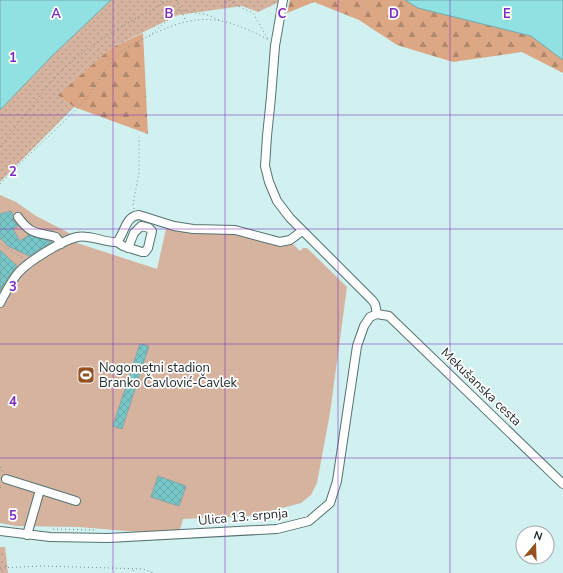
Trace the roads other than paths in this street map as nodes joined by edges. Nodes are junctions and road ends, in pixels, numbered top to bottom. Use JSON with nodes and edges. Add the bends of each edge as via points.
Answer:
{"nodes":[{"id":1,"x":283,"y":0,"type":"edge"},
{"id":2,"x":18,"y":217,"type":"dead end"},
{"id":3,"x":302,"y":231,"type":"junction"},
{"id":4,"x":117,"y":242,"type":"junction"},
{"id":5,"x":61,"y":244,"type":"junction"},
{"id":6,"x":128,"y":248,"type":"dead end"},
{"id":7,"x":0,"y":304,"type":"edge"},
{"id":8,"x":377,"y":314,"type":"junction"},
{"id":9,"x":6,"y":482,"type":"road end"},
{"id":10,"x":563,"y":484,"type":"edge"},
{"id":11,"x":40,"y":490,"type":"junction"},
{"id":12,"x":76,"y":501,"type":"dead end"},
{"id":13,"x":0,"y":531,"type":"edge"},
{"id":14,"x":27,"y":535,"type":"junction"}],
"edges":[{"from":1,"to":3,"type":"street","via":[[275,46],[265,166],[277,201]]},
{"from":2,"to":5,"type":"street","via":[[27,229],[56,237]]},
{"from":3,"to":4,"type":"street","via":[[290,240],[280,242],[235,230],[174,226],[139,215],[130,218]]},
{"from":3,"to":8,"type":"street","via":[[372,300]]},
{"from":4,"to":5,"type":"street","via":[[84,236]]},
{"from":4,"to":6,"type":"street"},
{"from":5,"to":7,"type":"street","via":[[19,272]]},
{"from":8,"to":10,"type":"street","name":"Mekušanska cesta","via":[[389,316]]},
{"from":8,"to":14,"type":"street","name":"Ulica 13. srpnja","via":[[366,321],[357,346],[336,481],[330,503],[309,521],[277,529],[119,537]]},
{"from":9,"to":11,"type":"street"},
{"from":11,"to":12,"type":"street"},
{"from":11,"to":14,"type":"street"},
{"from":13,"to":14,"type":"street","name":"Ulica 13. srpnja"}]}
